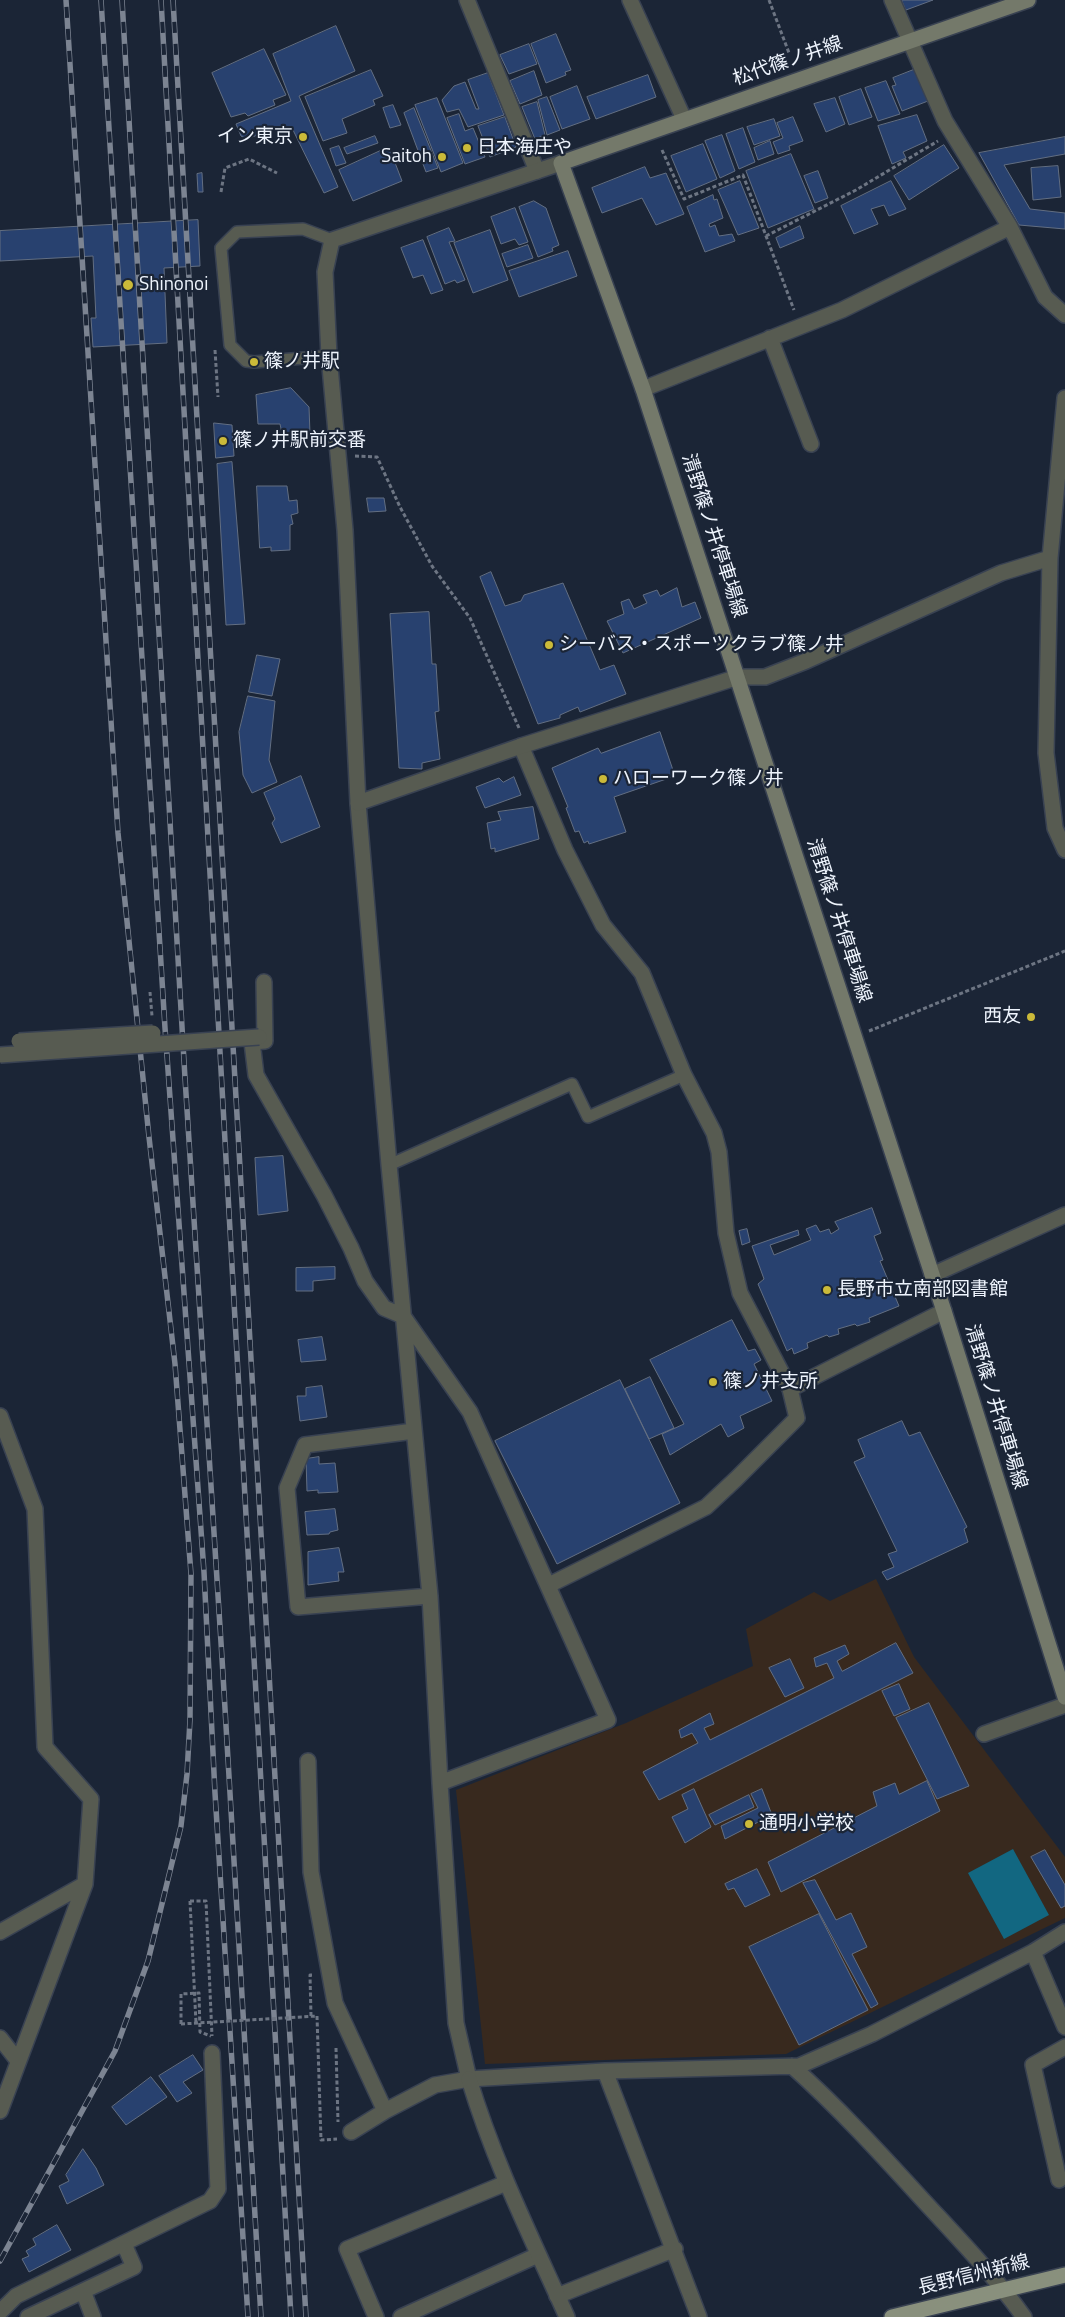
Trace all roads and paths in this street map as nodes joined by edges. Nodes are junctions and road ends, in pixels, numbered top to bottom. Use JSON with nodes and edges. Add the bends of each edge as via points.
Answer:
{"nodes":[{"id":1,"x":467,"y":0,"type":"edge"},
{"id":2,"x":630,"y":0,"type":"edge"},
{"id":3,"x":769,"y":0,"type":"edge"},
{"id":4,"x":892,"y":0,"type":"edge"},
{"id":5,"x":1028,"y":0,"type":"edge"},
{"id":6,"x":910,"y":41,"type":"junction"},
{"id":7,"x":790,"y":53,"type":"dead end"},
{"id":8,"x":684,"y":119,"type":"junction"},
{"id":9,"x":952,"y":132,"type":"junction"},
{"id":10,"x":662,"y":150,"type":"dead end"},
{"id":11,"x":561,"y":163,"type":"junction"},
{"id":12,"x":537,"y":171,"type":"junction"},
{"id":13,"x":277,"y":173,"type":"dead end"},
{"id":14,"x":221,"y":192,"type":"dead end"},
{"id":15,"x":1010,"y":227,"type":"junction"},
{"id":16,"x":766,"y":236,"type":"junction"},
{"id":17,"x":332,"y":240,"type":"junction"},
{"id":18,"x":1065,"y":315,"type":"edge"},
{"id":19,"x":800,"y":327,"type":"junction"},
{"id":20,"x":770,"y":338,"type":"junction"},
{"id":21,"x":214,"y":341,"type":"dead end"},
{"id":22,"x":329,"y":356,"type":"junction"},
{"id":23,"x":643,"y":388,"type":"junction"},
{"id":24,"x":218,"y":397,"type":"dead end"},
{"id":25,"x":1065,"y":398,"type":"edge"},
{"id":26,"x":811,"y":444,"type":"dead end"},
{"id":27,"x":340,"y":455,"type":"junction"},
{"id":28,"x":1050,"y":558,"type":"junction"},
{"id":29,"x":738,"y":677,"type":"junction"},
{"id":30,"x":524,"y":746,"type":"junction"},
{"id":31,"x":1058,"y":795,"type":"edge"},
{"id":32,"x":358,"y":804,"type":"junction"},
{"id":33,"x":1065,"y":850,"type":"edge"},
{"id":34,"x":1065,"y":951,"type":"edge"},
{"id":35,"x":264,"y":982,"type":"dead end"},
{"id":36,"x":150,"y":992,"type":"dead end"},
{"id":37,"x":153,"y":1033,"type":"joint"},
{"id":38,"x":258,"y":1037,"type":"dead end"},
{"id":39,"x":855,"y":1037,"type":"junction"},
{"id":40,"x":20,"y":1041,"type":"dead end"},
{"id":41,"x":0,"y":1055,"type":"edge"},
{"id":42,"x":684,"y":1075,"type":"junction"},
{"id":43,"x":389,"y":1165,"type":"junction"},
{"id":44,"x":1065,"y":1215,"type":"edge"},
{"id":45,"x":932,"y":1276,"type":"junction"},
{"id":46,"x":944,"y":1311,"type":"junction"},
{"id":47,"x":403,"y":1316,"type":"junction"},
{"id":48,"x":790,"y":1389,"type":"junction"},
{"id":49,"x":0,"y":1416,"type":"edge"},
{"id":50,"x":414,"y":1430,"type":"junction"},
{"id":51,"x":549,"y":1585,"type":"junction"},
{"id":52,"x":430,"y":1596,"type":"junction"},
{"id":53,"x":1065,"y":1697,"type":"edge"},
{"id":54,"x":1065,"y":1705,"type":"edge"},
{"id":55,"x":984,"y":1734,"type":"dead end"},
{"id":56,"x":308,"y":1761,"type":"dead end"},
{"id":57,"x":440,"y":1783,"type":"junction"},
{"id":58,"x":85,"y":1884,"type":"junction"},
{"id":59,"x":0,"y":1932,"type":"edge"},
{"id":60,"x":1065,"y":1932,"type":"edge"},
{"id":61,"x":1033,"y":1952,"type":"junction"},
{"id":62,"x":196,"y":2023,"type":"junction"},
{"id":63,"x":1065,"y":2026,"type":"edge"},
{"id":64,"x":200,"y":2032,"type":"dead end"},
{"id":65,"x":212,"y":2036,"type":"dead end"},
{"id":66,"x":0,"y":2038,"type":"edge"},
{"id":67,"x":336,"y":2045,"type":"dead end"},
{"id":68,"x":1065,"y":2047,"type":"edge"},
{"id":69,"x":212,"y":2053,"type":"dead end"},
{"id":70,"x":18,"y":2061,"type":"junction"},
{"id":71,"x":792,"y":2066,"type":"junction"},
{"id":72,"x":605,"y":2071,"type":"junction"},
{"id":73,"x":470,"y":2080,"type":"junction"},
{"id":74,"x":0,"y":2111,"type":"edge"},
{"id":75,"x":385,"y":2111,"type":"junction"},
{"id":76,"x":351,"y":2132,"type":"dead end"},
{"id":77,"x":1059,"y":2180,"type":"dead end"},
{"id":78,"x":506,"y":2183,"type":"junction"},
{"id":79,"x":124,"y":2244,"type":"junction"},
{"id":80,"x":675,"y":2249,"type":"junction"},
{"id":81,"x":538,"y":2255,"type":"junction"},
{"id":82,"x":1065,"y":2275,"type":"edge"},
{"id":83,"x":1004,"y":2290,"type":"junction"},
{"id":84,"x":83,"y":2291,"type":"junction"},
{"id":85,"x":557,"y":2296,"type":"junction"},
{"id":86,"x":0,"y":2312,"type":"edge"},
{"id":87,"x":933,"y":2312,"type":"edge"},
{"id":88,"x":28,"y":2317,"type":"edge"},
{"id":89,"x":93,"y":2317,"type":"edge"},
{"id":90,"x":376,"y":2317,"type":"edge"},
{"id":91,"x":401,"y":2317,"type":"edge"},
{"id":92,"x":567,"y":2317,"type":"edge"},
{"id":93,"x":699,"y":2317,"type":"edge"},
{"id":94,"x":892,"y":2317,"type":"edge"},
{"id":95,"x":1024,"y":2317,"type":"edge"}],
"edges":[{"from":1,"to":12,"type":"street"},
{"from":2,"to":8,"type":"street"},
{"from":3,"to":7,"type":"path"},
{"from":4,"to":6,"type":"street"},
{"from":5,"to":6,"type":"main road","name":"松代篠ノ井線"},
{"from":6,"to":8,"type":"main road","name":"松代篠ノ井線"},
{"from":6,"to":9,"type":"street"},
{"from":8,"to":11,"type":"main road","name":"松代篠ノ井線"},
{"from":9,"to":15,"type":"street"},
{"from":9,"to":16,"type":"path","via":[[856,190]]},
{"from":10,"to":16,"type":"path","via":[[684,199],[743,175]]},
{"from":11,"to":12,"type":"street"},
{"from":11,"to":23,"type":"main road","name":"清野篠ノ井停車場線"},
{"from":12,"to":17,"type":"street"},
{"from":13,"to":14,"type":"path","via":[[249,159],[225,168]]},
{"from":15,"to":18,"type":"street","via":[[1045,297]]},
{"from":15,"to":19,"type":"street","via":[[842,310]]},
{"from":16,"to":19,"type":"path"},
{"from":17,"to":22,"type":"street","via":[[325,272]]},
{"from":17,"to":22,"type":"lane","via":[[303,229],[237,232],[221,248],[230,345],[246,361]]},
{"from":19,"to":20,"type":"street"},
{"from":20,"to":23,"type":"street"},
{"from":20,"to":26,"type":"street"},
{"from":21,"to":24,"type":"path"},
{"from":22,"to":27,"type":"street"},
{"from":23,"to":29,"type":"main road","name":"清野篠ノ井停車場線"},
{"from":25,"to":28,"type":"street"},
{"from":27,"to":30,"type":"path","via":[[377,457],[432,566],[470,618]]},
{"from":27,"to":32,"type":"street"},
{"from":28,"to":29,"type":"street","via":[[1000,573],[806,661],[765,676]]},
{"from":28,"to":31,"type":"street","via":[[1046,753]]},
{"from":29,"to":30,"type":"street"},
{"from":29,"to":39,"type":"main road","name":"清野篠ノ井停車場線"},
{"from":30,"to":32,"type":"street"},
{"from":30,"to":42,"type":"street","via":[[565,850],[603,926],[642,972]]},
{"from":31,"to":33,"type":"street","via":[[1055,828]]},
{"from":32,"to":43,"type":"street"},
{"from":34,"to":39,"type":"path"},
{"from":35,"to":47,"type":"street","via":[[265,1041],[252,1042],[256,1075],[324,1195],[365,1281],[384,1308]]},
{"from":36,"to":37,"type":"path"},
{"from":37,"to":40,"type":"street","bridge":true},
{"from":38,"to":41,"type":"street","bridge":true},
{"from":39,"to":45,"type":"main road","name":"清野篠ノ井停車場線"},
{"from":42,"to":43,"type":"lane","via":[[588,1117],[572,1084]]},
{"from":42,"to":48,"type":"street","via":[[714,1133],[719,1152],[726,1233],[740,1293]]},
{"from":43,"to":47,"type":"street"},
{"from":44,"to":45,"type":"street"},
{"from":45,"to":46,"type":"main road","name":"清野篠ノ井停車場線"},
{"from":46,"to":48,"type":"street"},
{"from":46,"to":53,"type":"main road","name":"清野篠ノ井停車場線"},
{"from":47,"to":50,"type":"street"},
{"from":47,"to":51,"type":"street","via":[[470,1412]]},
{"from":48,"to":51,"type":"street","via":[[797,1418],[706,1507]]},
{"from":49,"to":58,"type":"street","via":[[34,1509],[45,1747],[91,1799]]},
{"from":50,"to":52,"type":"street"},
{"from":50,"to":52,"type":"street","via":[[305,1445],[287,1488],[298,1607]]},
{"from":51,"to":57,"type":"street","via":[[608,1720]]},
{"from":52,"to":57,"type":"street"},
{"from":54,"to":55,"type":"street"},
{"from":56,"to":75,"type":"street","via":[[310,1872],[335,2004]]},
{"from":57,"to":73,"type":"street","via":[[456,2023]]},
{"from":58,"to":59,"type":"street"},
{"from":58,"to":70,"type":"street"},
{"from":60,"to":61,"type":"street"},
{"from":61,"to":63,"type":"street"},
{"from":61,"to":71,"type":"street","via":[[872,2034]]},
{"from":62,"to":64,"type":"path","bridge":true,"via":[[181,2024],[181,1994],[199,1993]]},
{"from":62,"to":65,"type":"path","bridge":true,"via":[[190,1901],[206,1900]]},
{"from":62,"to":67,"type":"path","bridge":true,"via":[[317,2016],[321,2140],[339,2139]]},
{"from":66,"to":70,"type":"street"},
{"from":68,"to":77,"type":"street","via":[[1033,2065]]},
{"from":69,"to":79,"type":"street","via":[[218,2189],[210,2201]]},
{"from":70,"to":74,"type":"street"},
{"from":71,"to":72,"type":"street"},
{"from":71,"to":83,"type":"street","via":[[832,2102]]},
{"from":72,"to":73,"type":"street"},
{"from":72,"to":80,"type":"street"},
{"from":73,"to":75,"type":"street","via":[[436,2085]]},
{"from":73,"to":78,"type":"street"},
{"from":75,"to":76,"type":"street"},
{"from":78,"to":81,"type":"street"},
{"from":78,"to":90,"type":"street","via":[[347,2249]]},
{"from":79,"to":84,"type":"street","via":[[134,2267]]},
{"from":79,"to":86,"type":"street","via":[[16,2296]]},
{"from":80,"to":85,"type":"street"},
{"from":80,"to":93,"type":"street"},
{"from":81,"to":85,"type":"street"},
{"from":81,"to":91,"type":"street"},
{"from":82,"to":83,"type":"main road","name":"長野信州新線"},
{"from":83,"to":87,"type":"main road","name":"長野信州新線"},
{"from":83,"to":95,"type":"street"},
{"from":84,"to":88,"type":"street"},
{"from":84,"to":89,"type":"street"},
{"from":85,"to":92,"type":"street"},
{"from":87,"to":94,"type":"main road","name":"長野信州新線"}]}
